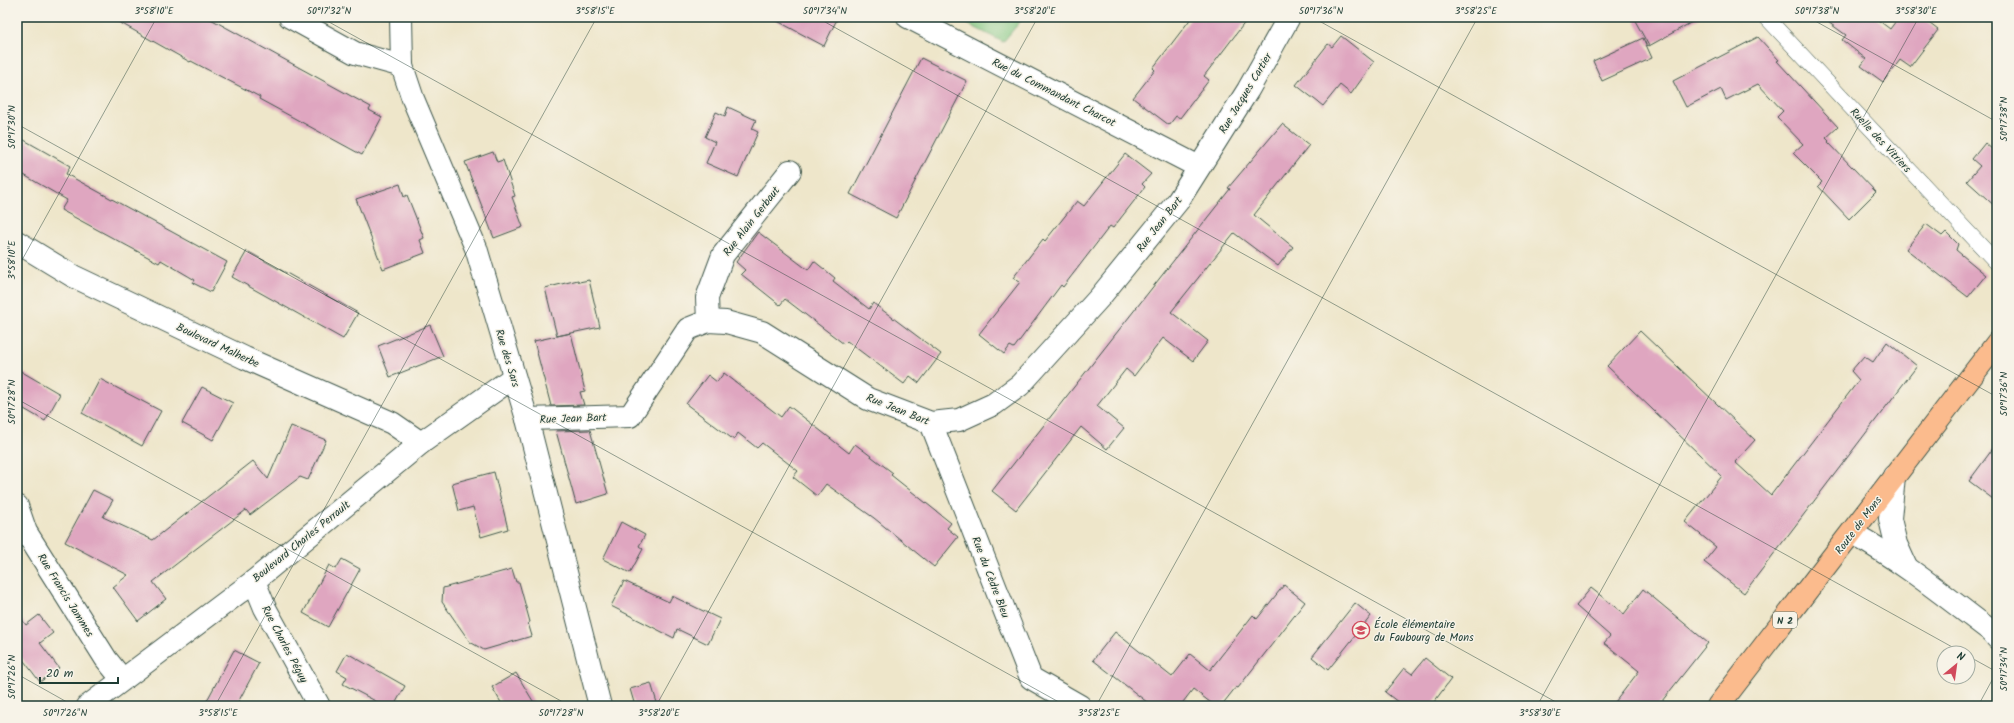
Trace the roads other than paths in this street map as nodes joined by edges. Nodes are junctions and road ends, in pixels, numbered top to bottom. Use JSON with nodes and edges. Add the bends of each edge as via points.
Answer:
{"nodes":[{"id":1,"x":290,"y":17,"type":"edge"},
{"id":2,"x":401,"y":17,"type":"edge"},
{"id":3,"x":908,"y":17,"type":"edge"},
{"id":4,"x":1289,"y":17,"type":"edge"},
{"id":5,"x":1766,"y":17,"type":"edge"},
{"id":6,"x":402,"y":66,"type":"junction"},
{"id":7,"x":1199,"y":167,"type":"junction"},
{"id":8,"x":790,"y":171,"type":"dead end"},
{"id":9,"x":17,"y":242,"type":"edge"},
{"id":10,"x":1997,"y":263,"type":"edge"},
{"id":11,"x":708,"y":321,"type":"junction"},
{"id":12,"x":1997,"y":343,"type":"edge"},
{"id":13,"x":514,"y":378,"type":"junction"},
{"id":14,"x":527,"y":419,"type":"junction"},
{"id":15,"x":931,"y":423,"type":"junction"},
{"id":16,"x":422,"y":443,"type":"junction"},
{"id":17,"x":1894,"y":476,"type":"junction"},
{"id":18,"x":17,"y":506,"type":"edge"},
{"id":19,"x":1852,"y":533,"type":"junction"},
{"id":20,"x":1906,"y":566,"type":"junction"},
{"id":21,"x":254,"y":580,"type":"junction"},
{"id":22,"x":1995,"y":634,"type":"edge"},
{"id":23,"x":122,"y":678,"type":"junction"},
{"id":24,"x":88,"y":706,"type":"edge"},
{"id":25,"x":319,"y":706,"type":"edge"},
{"id":26,"x":600,"y":706,"type":"edge"},
{"id":27,"x":1080,"y":706,"type":"edge"},
{"id":28,"x":1718,"y":706,"type":"edge"}],
"edges":[{"from":1,"to":6,"type":"street","via":[[355,53]]},
{"from":2,"to":6,"type":"street","name":"Rue des Sars"},
{"from":3,"to":7,"type":"street","name":"Rue du Commandant Charcot"},
{"from":4,"to":7,"type":"street","name":"Rue Jacques Cartier","via":[[1248,90]]},
{"from":5,"to":10,"type":"lane","name":"Ruelle des Vitriers"},
{"from":6,"to":13,"type":"street","name":"Rue des Sars","via":[[476,248]]},
{"from":7,"to":15,"type":"street","name":"Rue Jean Bart","via":[[1157,230],[1020,385],[994,404],[959,420]]},
{"from":8,"to":11,"type":"street","name":"Rue Alain Gerbaut","via":[[723,255],[707,298]]},
{"from":9,"to":16,"type":"street","name":"Boulevard Malherbe","via":[[73,276],[245,358],[392,423]]},
{"from":11,"to":14,"type":"street","name":"Rue Jean Bart","via":[[688,328],[630,416]]},
{"from":11,"to":15,"type":"street","name":"Rue Jean Bart","via":[[726,322],[762,332],[868,399]]},
{"from":12,"to":17,"type":"main road","name":"Route de Mons","number":"N 2"},
{"from":13,"to":14,"type":"street","name":"Rue des Sars"},
{"from":13,"to":16,"type":"street","name":"Boulevard Charles Perrault"},
{"from":14,"to":26,"type":"street","name":"Rue des Sars"},
{"from":15,"to":27,"type":"street","name":"Rue du Cèdre Bleu","via":[[1031,678]]},
{"from":16,"to":21,"type":"street","name":"Boulevard Charles Perrault"},
{"from":17,"to":19,"type":"main road","name":"Route de Mons","number":"N 2"},
{"from":17,"to":20,"type":"street","via":[[1890,519],[1896,544]]},
{"from":18,"to":23,"type":"street","name":"Rue Francis Jammes","via":[[26,532],[106,659]]},
{"from":19,"to":20,"type":"street"},
{"from":19,"to":28,"type":"main road","name":"Route de Mons","number":"N 2"},
{"from":20,"to":22,"type":"street"},
{"from":21,"to":23,"type":"street","name":"Boulevard Charles Perrault"},
{"from":21,"to":25,"type":"street","name":"Rue Charles Péguy","via":[[265,608]]},
{"from":23,"to":24,"type":"street","name":"Boulevard Charles Perrault"}]}
